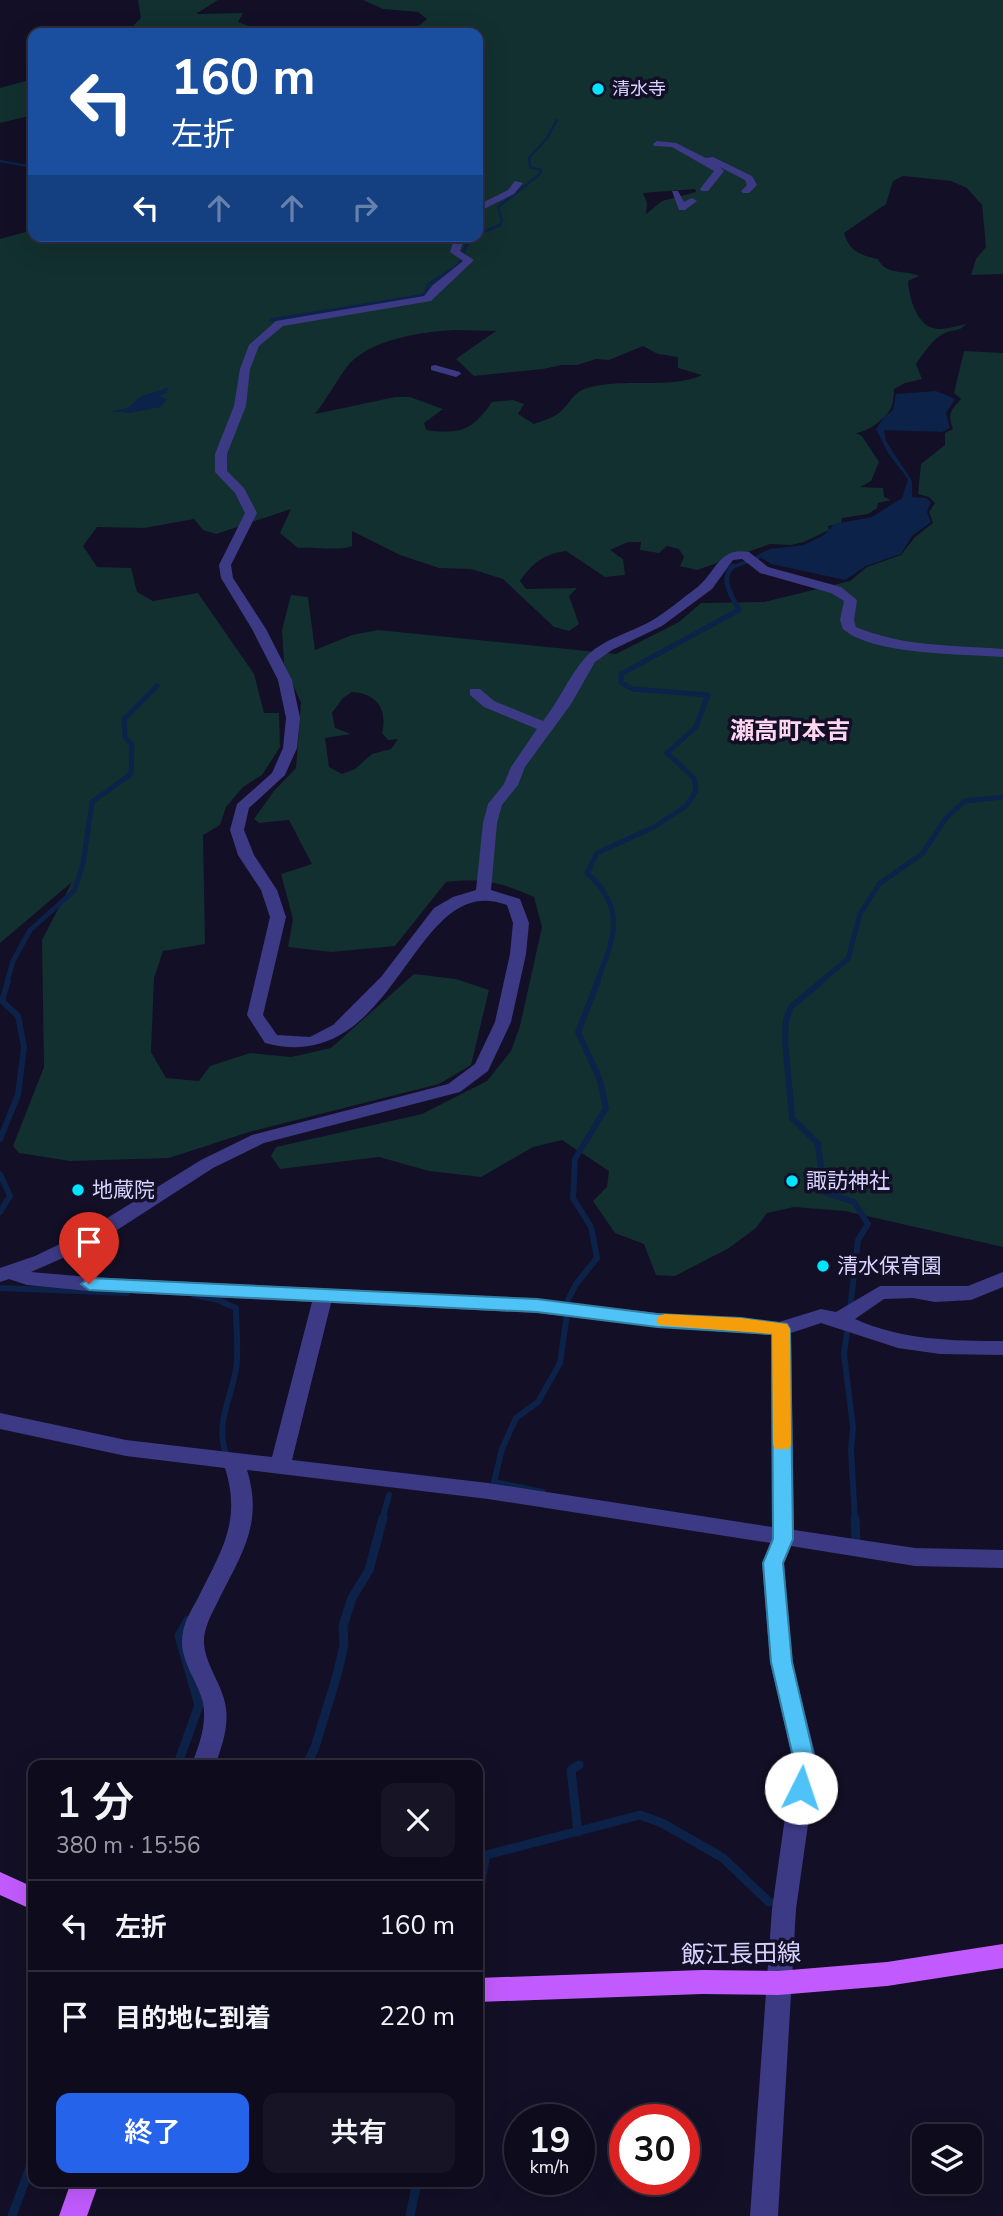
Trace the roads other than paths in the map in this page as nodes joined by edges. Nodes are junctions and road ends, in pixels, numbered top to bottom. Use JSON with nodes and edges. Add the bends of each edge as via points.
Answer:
{"nodes":[{"id":1,"x":657,"y":144,"type":"dead end"},
{"id":2,"x":692,"y":156,"type":"junction"},
{"id":3,"x":518,"y":183,"type":"dead end"},
{"id":4,"x":705,"y":189,"type":"dead end"},
{"id":5,"x":746,"y":191,"type":"dead end"},
{"id":6,"x":676,"y":193,"type":"dead end"},
{"id":7,"x":692,"y":201,"type":"dead end"},
{"id":8,"x":483,"y":206,"type":"edge"},
{"id":9,"x":458,"y":242,"type":"edge"},
{"id":10,"x":435,"y":368,"type":"dead end"},
{"id":11,"x":456,"y":374,"type":"dead end"},
{"id":12,"x":1003,"y":653,"type":"edge"},
{"id":13,"x":475,"y":692,"type":"dead end"},
{"id":14,"x":545,"y":727,"type":"junction"},
{"id":15,"x":482,"y":893,"type":"junction"},
{"id":16,"x":5,"y":1273,"type":"edge"},
{"id":17,"x":1003,"y":1279,"type":"edge"},
{"id":18,"x":323,"y":1297,"type":"junction"},
{"id":19,"x":839,"y":1320,"type":"junction"},
{"id":20,"x":781,"y":1329,"type":"junction"},
{"id":21,"x":1003,"y":1348,"type":"edge"},
{"id":22,"x":0,"y":1421,"type":"edge"},
{"id":23,"x":234,"y":1462,"type":"junction"},
{"id":24,"x":280,"y":1468,"type":"junction"},
{"id":25,"x":783,"y":1539,"type":"junction"},
{"id":26,"x":1003,"y":1559,"type":"edge"},
{"id":27,"x":205,"y":1760,"type":"edge"},
{"id":28,"x":0,"y":1883,"type":"edge"},
{"id":29,"x":28,"y":1897,"type":"edge"},
{"id":30,"x":1003,"y":1956,"type":"edge"},
{"id":31,"x":778,"y":1983,"type":"junction"},
{"id":32,"x":483,"y":1990,"type":"edge"},
{"id":33,"x":83,"y":2187,"type":"edge"},
{"id":34,"x":73,"y":2216,"type":"edge"},
{"id":35,"x":764,"y":2216,"type":"edge"}],
"edges":[{"from":1,"to":2,"type":"street","via":[[674,144]]},
{"from":2,"to":4,"type":"street","via":[[719,171]]},
{"from":2,"to":5,"type":"street","via":[[712,159],[749,178],[752,185]]},
{"from":3,"to":8,"type":"street","via":[[511,192]]},
{"from":6,"to":7,"type":"street","via":[[682,208]]},
{"from":9,"to":15,"type":"street","via":[[455,252],[469,260],[433,288],[427,299],[280,323],[254,345],[240,406],[226,438],[221,472],[240,491],[251,513],[225,565],[228,578],[285,680],[293,718],[290,748],[278,775],[242,807],[237,830],[278,917],[256,1001],[255,1015],[264,1032],[271,1039],[302,1044],[347,1023],[440,911]]},
{"from":10,"to":11,"type":"street"},
{"from":12,"to":14,"type":"street","via":[[906,647],[872,640],[850,629],[846,620],[850,600],[836,590],[764,570],[745,555],[729,557],[707,586],[657,623],[590,660]]},
{"from":13,"to":14,"type":"street","via":[[489,704]]},
{"from":14,"to":15,"type":"street","via":[[495,804]]},
{"from":15,"to":16,"type":"street","via":[[514,902],[520,923],[503,1022],[482,1067],[454,1088],[285,1130],[231,1150],[90,1238]]},
{"from":16,"to":18,"type":"street","via":[[89,1284]]},
{"from":17,"to":19,"type":"street","via":[[971,1293],[880,1293]]},
{"from":18,"to":20,"type":"street","via":[[537,1306]]},
{"from":18,"to":24,"type":"street"},
{"from":19,"to":20,"type":"street","via":[[821,1316]]},
{"from":19,"to":21,"type":"street","via":[[865,1334],[912,1343]]},
{"from":20,"to":25,"type":"street"},
{"from":22,"to":23,"type":"street","via":[[126,1448]]},
{"from":23,"to":24,"type":"street"},
{"from":23,"to":27,"type":"street","via":[[246,1503],[241,1525],[234,1551],[193,1637],[195,1656],[214,1704],[215,1734]]},
{"from":24,"to":25,"type":"street","via":[[488,1491]]},
{"from":25,"to":26,"type":"street","via":[[915,1557]]},
{"from":25,"to":31,"type":"street","via":[[773,1563],[781,1662],[805,1761]]},
{"from":28,"to":29,"type":"main road"},
{"from":30,"to":31,"type":"main road","name":"飯江長田線","via":[[887,1974]]},
{"from":31,"to":32,"type":"main road","name":"飯江長田線"},
{"from":31,"to":35,"type":"street"},
{"from":33,"to":34,"type":"main road"}]}
